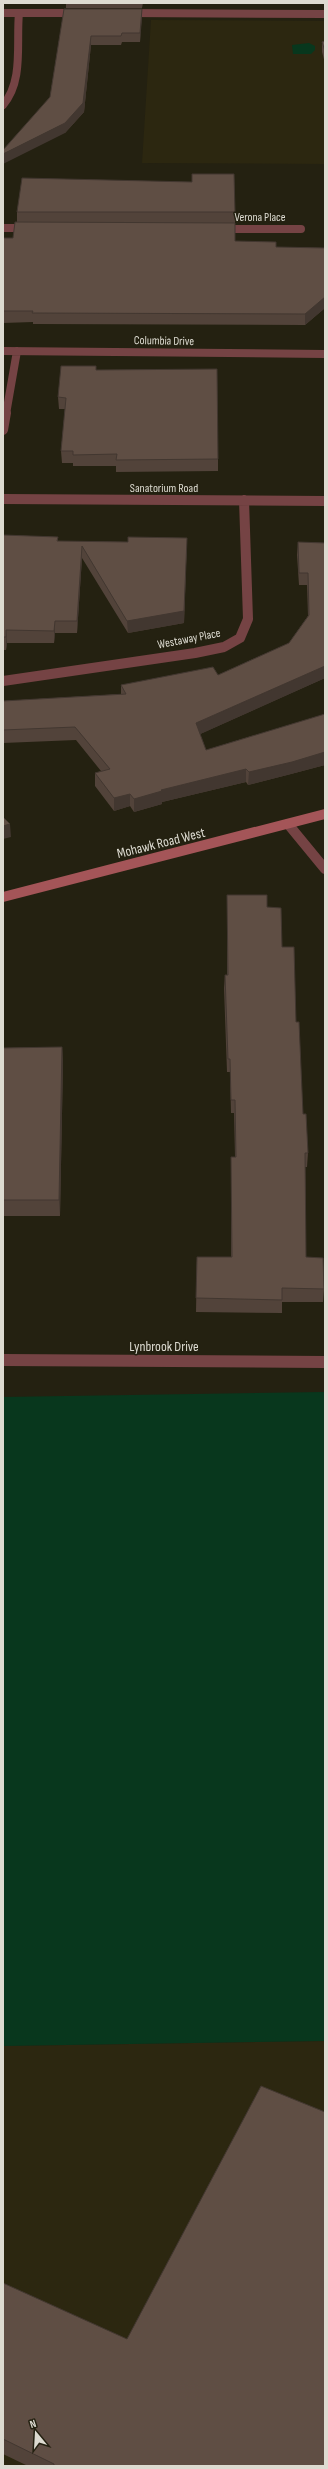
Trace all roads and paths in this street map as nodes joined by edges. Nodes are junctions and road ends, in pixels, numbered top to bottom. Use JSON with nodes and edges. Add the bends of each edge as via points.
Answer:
{"nodes":[{"id":1,"x":3,"y":13,"type":"edge"},
{"id":2,"x":19,"y":13,"type":"junction"},
{"id":3,"x":89,"y":13,"type":"edge"},
{"id":4,"x":120,"y":13,"type":"edge"},
{"id":5,"x":325,"y":14,"type":"edge"},
{"id":6,"x":3,"y":105,"type":"edge"},
{"id":7,"x":3,"y":228,"type":"edge"},
{"id":8,"x":42,"y":228,"type":"edge"},
{"id":9,"x":207,"y":229,"type":"edge"},
{"id":10,"x":301,"y":229,"type":"dead end"},
{"id":11,"x":3,"y":351,"type":"edge"},
{"id":12,"x":17,"y":351,"type":"junction"},
{"id":13,"x":325,"y":354,"type":"edge"},
{"id":14,"x":3,"y":430,"type":"edge"},
{"id":15,"x":3,"y":499,"type":"edge"},
{"id":16,"x":244,"y":500,"type":"junction"},
{"id":17,"x":325,"y":501,"type":"edge"},
{"id":18,"x":3,"y":681,"type":"edge"},
{"id":19,"x":325,"y":814,"type":"edge"},
{"id":20,"x":288,"y":824,"type":"junction"},
{"id":21,"x":325,"y":869,"type":"edge"},
{"id":22,"x":3,"y":897,"type":"edge"},
{"id":23,"x":3,"y":1360,"type":"edge"},
{"id":24,"x":325,"y":1362,"type":"edge"}],
"edges":[{"from":1,"to":2,"type":"street"},
{"from":2,"to":3,"type":"street"},
{"from":2,"to":6,"type":"street","via":[[17,72],[7,102]]},
{"from":4,"to":5,"type":"street","via":[[300,10]]},
{"from":7,"to":8,"type":"street"},
{"from":9,"to":10,"type":"street","name":"Verona Place"},
{"from":11,"to":12,"type":"street","name":"Columbia Drive"},
{"from":12,"to":13,"type":"street","name":"Columbia Drive"},
{"from":12,"to":14,"type":"street"},
{"from":15,"to":16,"type":"street","name":"Sanatorium Road"},
{"from":16,"to":17,"type":"street","name":"Sanatorium Road"},
{"from":16,"to":18,"type":"street","name":"Westaway Place","via":[[248,620],[240,638],[224,647],[195,653]]},
{"from":19,"to":20,"type":"main road","name":"Mohawk Road West"},
{"from":20,"to":21,"type":"street"},
{"from":20,"to":22,"type":"main road","name":"Mohawk Road West"},
{"from":23,"to":24,"type":"street","name":"Lynbrook Drive"}]}
